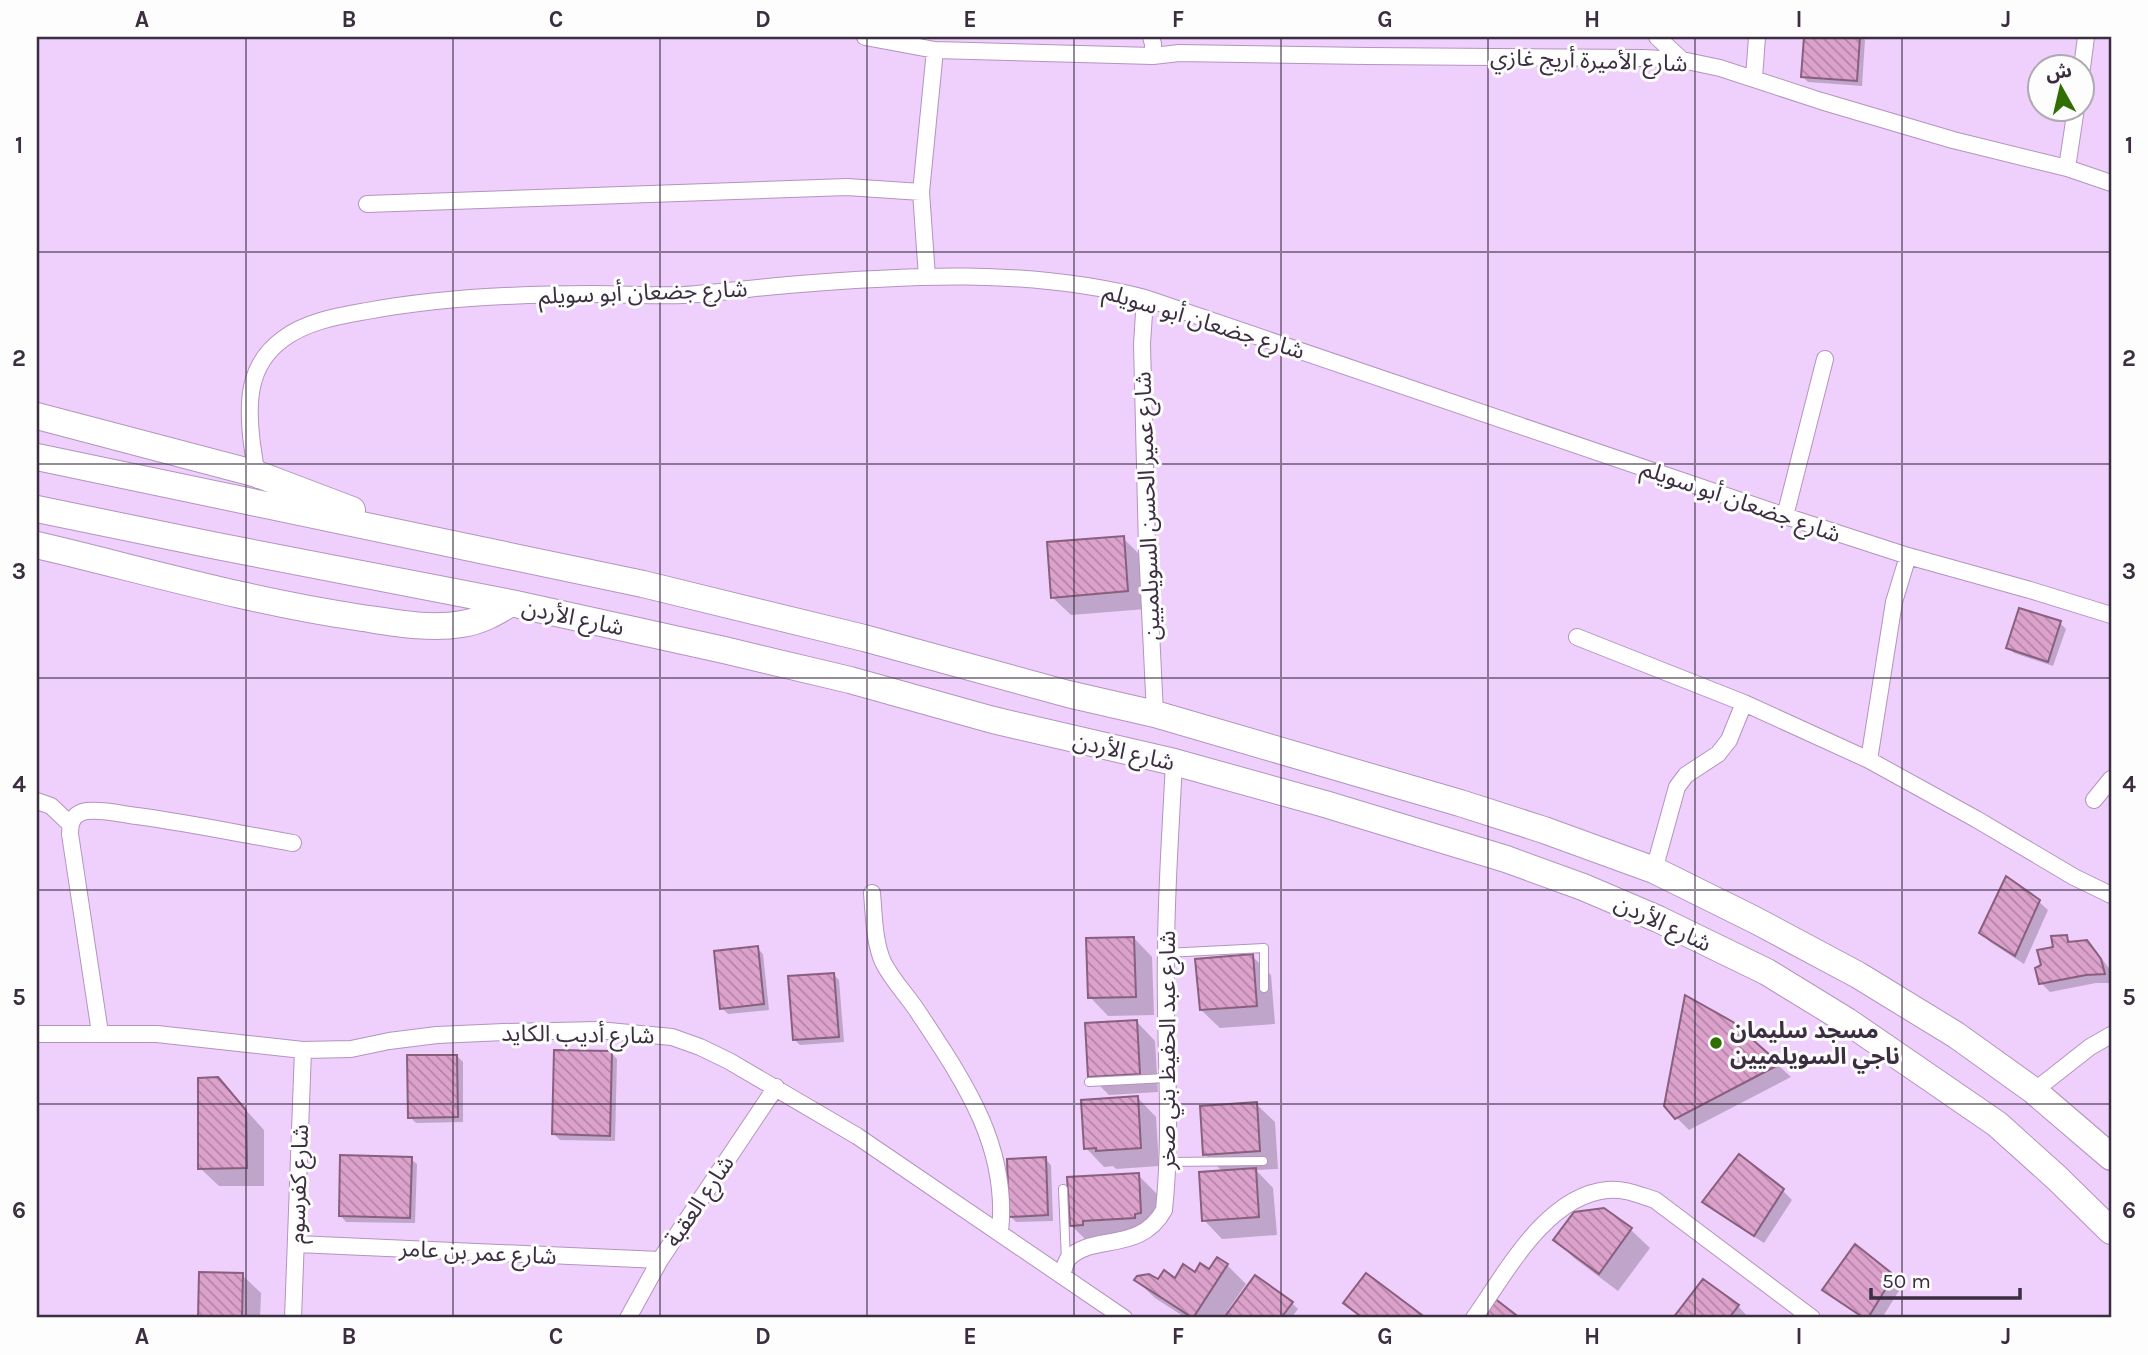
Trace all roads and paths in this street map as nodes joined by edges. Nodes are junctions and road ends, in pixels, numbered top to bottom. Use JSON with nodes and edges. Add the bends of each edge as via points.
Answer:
{"nodes":[{"id":1,"x":865,"y":37,"type":"edge"},
{"id":2,"x":1151,"y":37,"type":"edge"},
{"id":3,"x":1657,"y":37,"type":"edge"},
{"id":4,"x":1757,"y":37,"type":"edge"},
{"id":5,"x":935,"y":50,"type":"junction"},
{"id":6,"x":1153,"y":56,"type":"junction"},
{"id":7,"x":1682,"y":60,"type":"junction"},
{"id":8,"x":1754,"y":78,"type":"junction"},
{"id":9,"x":2074,"y":122,"type":"edge"},
{"id":10,"x":2067,"y":168,"type":"junction"},
{"id":11,"x":2111,"y":183,"type":"edge"},
{"id":12,"x":920,"y":192,"type":"junction"},
{"id":13,"x":367,"y":204,"type":"dead end"},
{"id":14,"x":926,"y":276,"type":"junction"},
{"id":15,"x":1145,"y":298,"type":"junction"},
{"id":16,"x":1825,"y":359,"type":"dead end"},
{"id":17,"x":37,"y":416,"type":"edge"},
{"id":18,"x":37,"y":457,"type":"edge"},
{"id":19,"x":257,"y":474,"type":"junction"},
{"id":20,"x":265,"y":506,"type":"junction"},
{"id":21,"x":37,"y":509,"type":"edge"},
{"id":22,"x":1785,"y":516,"type":"junction"},
{"id":23,"x":37,"y":545,"type":"edge"},
{"id":24,"x":467,"y":548,"type":"junction"},
{"id":25,"x":1908,"y":556,"type":"junction"},
{"id":26,"x":511,"y":603,"type":"junction"},
{"id":27,"x":2111,"y":615,"type":"edge"},
{"id":28,"x":1577,"y":637,"type":"dead end"},
{"id":29,"x":1744,"y":703,"type":"junction"},
{"id":30,"x":1155,"y":714,"type":"junction"},
{"id":31,"x":1869,"y":760,"type":"junction"},
{"id":32,"x":1174,"y":762,"type":"junction"},
{"id":33,"x":2111,"y":779,"type":"edge"},
{"id":34,"x":2094,"y":800,"type":"dead end"},
{"id":35,"x":37,"y":801,"type":"edge"},
{"id":36,"x":70,"y":824,"type":"junction"},
{"id":37,"x":293,"y":843,"type":"dead end"},
{"id":38,"x":1654,"y":870,"type":"junction"},
{"id":39,"x":872,"y":893,"type":"dead end"},
{"id":40,"x":2111,"y":895,"type":"edge"},
{"id":41,"x":1166,"y":953,"type":"junction"},
{"id":42,"x":1264,"y":988,"type":"dead end"},
{"id":43,"x":100,"y":1033,"type":"junction"},
{"id":44,"x":37,"y":1034,"type":"edge"},
{"id":45,"x":2111,"y":1035,"type":"edge"},
{"id":46,"x":303,"y":1050,"type":"junction"},
{"id":47,"x":1166,"y":1078,"type":"junction"},
{"id":48,"x":1090,"y":1082,"type":"dead end"},
{"id":49,"x":776,"y":1087,"type":"junction"},
{"id":50,"x":2034,"y":1091,"type":"junction"},
{"id":51,"x":2111,"y":1157,"type":"edge"},
{"id":52,"x":1263,"y":1161,"type":"dead end"},
{"id":53,"x":1168,"y":1162,"type":"junction"},
{"id":54,"x":1063,"y":1189,"type":"dead end"},
{"id":55,"x":2111,"y":1231,"type":"edge"},
{"id":56,"x":1000,"y":1232,"type":"junction"},
{"id":57,"x":297,"y":1244,"type":"junction"},
{"id":58,"x":660,"y":1261,"type":"junction"},
{"id":59,"x":1064,"y":1268,"type":"junction"},
{"id":60,"x":1803,"y":1316,"type":"edge"},
{"id":61,"x":1119,"y":1317,"type":"edge"},
{"id":62,"x":293,"y":1318,"type":"edge"},
{"id":63,"x":628,"y":1318,"type":"edge"},
{"id":64,"x":1474,"y":1318,"type":"edge"}],
"edges":[{"from":1,"to":5,"type":"street","name":"شارع الأميرة أريج غازي"},
{"from":2,"to":6,"type":"street"},
{"from":3,"to":7,"type":"street"},
{"from":4,"to":8,"type":"street"},
{"from":5,"to":6,"type":"street","name":"شارع الأميرة أريج غازي"},
{"from":5,"to":12,"type":"street"},
{"from":6,"to":7,"type":"street","name":"شارع الأميرة أريج غازي"},
{"from":7,"to":8,"type":"street","name":"شارع الأميرة أريج غازي"},
{"from":8,"to":10,"type":"street","name":"شارع الأميرة أريج غازي","via":[[1953,139]]},
{"from":9,"to":10,"type":"street"},
{"from":10,"to":11,"type":"street","name":"شارع الأميرة أريج غازي"},
{"from":12,"to":13,"type":"street","via":[[847,187]]},
{"from":12,"to":14,"type":"street"},
{"from":14,"to":15,"type":"street","name":"شارع جضعان أبو سويلم","via":[[1018,277],[1076,283]]},
{"from":14,"to":19,"type":"street","name":"شارع جضعان أبو سويلم","via":[[680,295],[535,294],[416,302],[335,317],[283,339],[257,369],[249,401]]},
{"from":15,"to":22,"type":"street","name":"شارع جضعان أبو سويلم"},
{"from":15,"to":30,"type":"street","name":"شارع عمير الحسن السويلميين","via":[[1146,521]]},
{"from":16,"to":22,"type":"street"},
{"from":17,"to":19,"type":"highway"},
{"from":18,"to":20,"type":"highway","name":"شارع الأردن"},
{"from":19,"to":20,"type":"street","name":"شارع جضعان أبو سويلم"},
{"from":19,"to":24,"type":"highway"},
{"from":20,"to":24,"type":"highway","name":"شارع الأردن"},
{"from":21,"to":26,"type":"highway","name":"شارع الأردن"},
{"from":22,"to":25,"type":"street","name":"شارع جضعان أبو سويلم"},
{"from":23,"to":26,"type":"highway","via":[[285,604],[382,621],[461,624],[489,617]]},
{"from":24,"to":30,"type":"highway","name":"شارع الأردن","via":[[643,584]]},
{"from":25,"to":27,"type":"street","name":"شارع جضعان أبو سويلم"},
{"from":25,"to":31,"type":"street","via":[[1894,602]]},
{"from":26,"to":32,"type":"highway","name":"شارع الأردن","via":[[775,662]]},
{"from":28,"to":29,"type":"street"},
{"from":29,"to":31,"type":"street"},
{"from":29,"to":38,"type":"street","via":[[1718,754],[1686,775],[1677,787]]},
{"from":30,"to":38,"type":"highway","name":"شارع الأردن","via":[[1461,803]]},
{"from":31,"to":40,"type":"street"},
{"from":32,"to":41,"type":"street","name":"شارع عبد الحفيظ بني صخر"},
{"from":32,"to":55,"type":"highway","name":"شارع الأردن","via":[[1506,859],[1658,919],[1767,972],[1997,1124]]},
{"from":33,"to":34,"type":"street"},
{"from":35,"to":36,"type":"street","via":[[51,806]]},
{"from":36,"to":37,"type":"street","via":[[77,814],[104,812]]},
{"from":36,"to":43,"type":"street"},
{"from":38,"to":50,"type":"highway","name":"شارع الأردن","via":[[1858,975],[1956,1035]]},
{"from":39,"to":56,"type":"street","via":[[883,962],[975,1104],[989,1135],[1001,1191]]},
{"from":41,"to":42,"type":"lane","via":[[1264,948]]},
{"from":41,"to":47,"type":"street","name":"شارع عبد الحفيظ بني صخر"},
{"from":43,"to":44,"type":"street","name":"شارع أديب الكايد"},
{"from":43,"to":46,"type":"street","name":"شارع أديب الكايد","via":[[157,1034]]},
{"from":45,"to":50,"type":"street"},
{"from":46,"to":49,"type":"street","name":"شارع أديب الكايد","via":[[351,1049],[437,1035],[641,1032],[700,1047]]},
{"from":46,"to":57,"type":"street","name":"شارع كفرسوم"},
{"from":47,"to":48,"type":"lane"},
{"from":47,"to":53,"type":"street","name":"شارع عبد الحفيظ بني صخر"},
{"from":49,"to":56,"type":"street","name":"شارع أديب الكايد"},
{"from":49,"to":58,"type":"street","name":"شارع العقبة"},
{"from":50,"to":51,"type":"highway","name":"شارع الأردن"},
{"from":52,"to":53,"type":"lane"},
{"from":53,"to":59,"type":"street","name":"شارع عبد الحفيظ بني صخر","via":[[1164,1210],[1158,1221],[1126,1240],[1075,1254]]},
{"from":54,"to":59,"type":"lane"},
{"from":56,"to":59,"type":"street","name":"شارع أديب الكايد"},
{"from":57,"to":58,"type":"street","name":"شارع عمر بن عامر"},
{"from":57,"to":62,"type":"street","name":"شارع كفرسوم"},
{"from":58,"to":63,"type":"street","name":"شارع العقبة"},
{"from":59,"to":61,"type":"street","name":"شارع أديب الكايد"},
{"from":60,"to":64,"type":"street","via":[[1655,1200],[1608,1189],[1585,1195],[1559,1210],[1529,1240]]}]}
